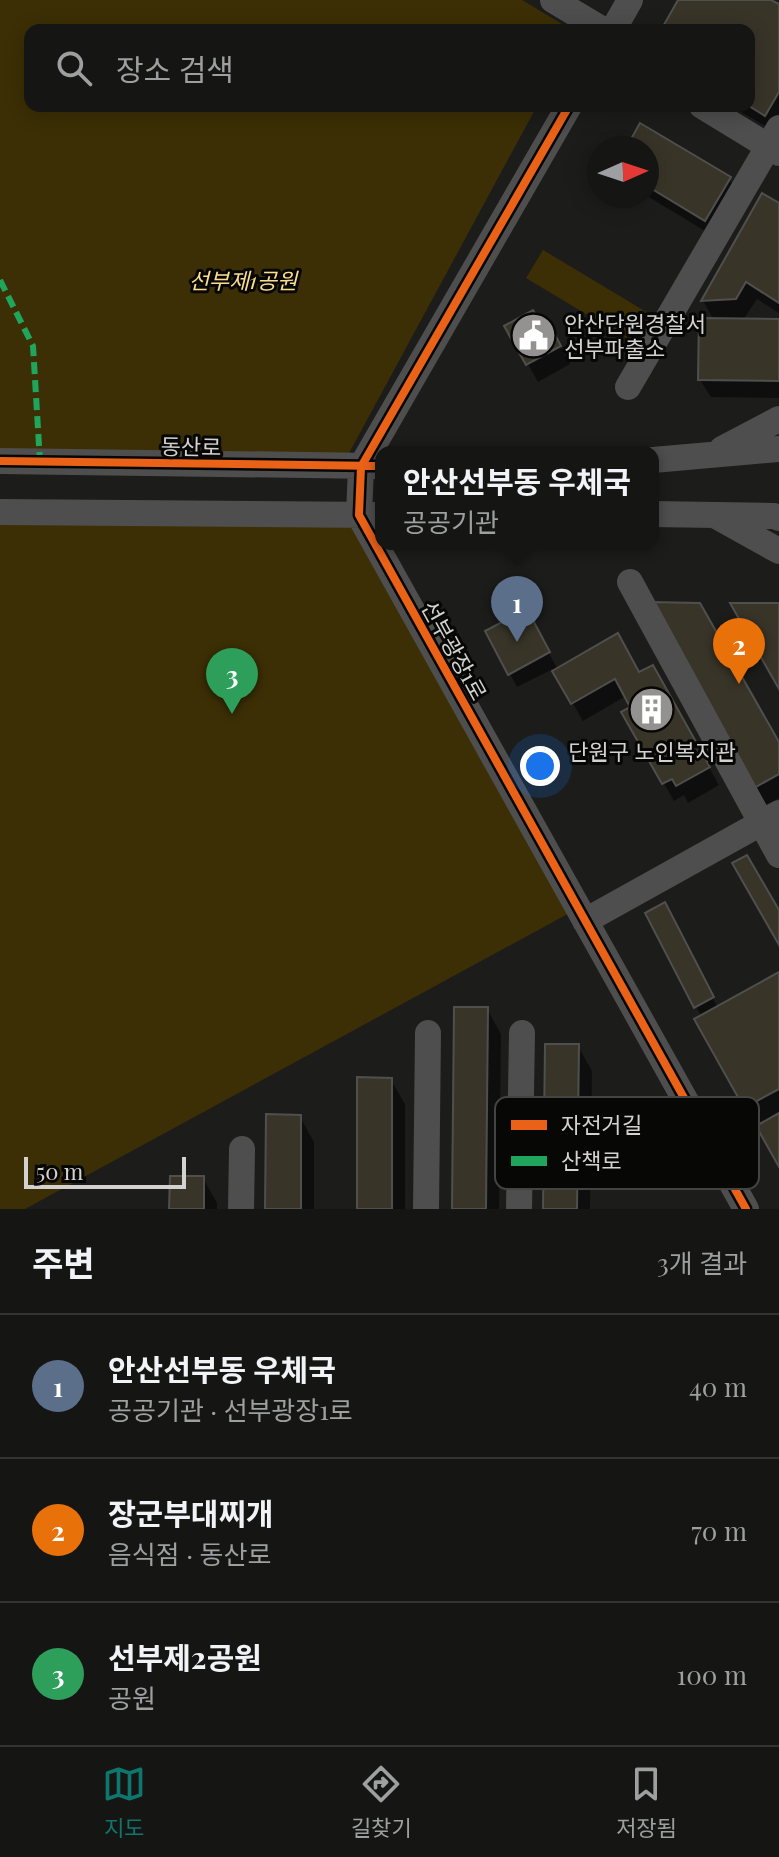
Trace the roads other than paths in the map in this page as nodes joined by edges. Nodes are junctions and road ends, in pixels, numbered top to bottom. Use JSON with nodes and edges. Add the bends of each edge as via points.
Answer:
{"nodes":[{"id":1,"x":553,"y":0,"type":"edge"},
{"id":2,"x":630,"y":0,"type":"edge"},
{"id":3,"x":593,"y":24,"type":"edge"},
{"id":4,"x":616,"y":24,"type":"edge"},
{"id":5,"x":566,"y":112,"type":"edge"},
{"id":6,"x":714,"y":112,"type":"edge"},
{"id":7,"x":775,"y":143,"type":"edge"},
{"id":8,"x":628,"y":387,"type":"dead end"},
{"id":9,"x":779,"y":419,"type":"edge"},
{"id":10,"x":382,"y":446,"type":"edge"},
{"id":11,"x":779,"y":449,"type":"edge"},
{"id":12,"x":705,"y":457,"type":"junction"},
{"id":13,"x":659,"y":460,"type":"edge"},
{"id":14,"x":0,"y":461,"type":"edge"},
{"id":15,"x":371,"y":466,"type":"edge"},
{"id":16,"x":0,"y":512,"type":"edge"},
{"id":17,"x":659,"y":514,"type":"edge"},
{"id":18,"x":713,"y":514,"type":"junction"},
{"id":19,"x":370,"y":515,"type":"edge"},
{"id":20,"x":779,"y":518,"type":"edge"},
{"id":21,"x":389,"y":550,"type":"edge"},
{"id":22,"x":779,"y":551,"type":"edge"},
{"id":23,"x":630,"y":582,"type":"dead end"},
{"id":24,"x":770,"y":818,"type":"edge"},
{"id":25,"x":779,"y":855,"type":"edge"},
{"id":26,"x":585,"y":921,"type":"junction"},
{"id":27,"x":428,"y":1033,"type":"dead end"},
{"id":28,"x":522,"y":1033,"type":"dead end"},
{"id":29,"x":521,"y":1097,"type":"edge"},
{"id":30,"x":683,"y":1097,"type":"edge"},
{"id":31,"x":242,"y":1149,"type":"dead end"},
{"id":32,"x":519,"y":1189,"type":"edge"},
{"id":33,"x":735,"y":1189,"type":"edge"},
{"id":34,"x":241,"y":1209,"type":"edge"},
{"id":35,"x":426,"y":1209,"type":"edge"},
{"id":36,"x":519,"y":1209,"type":"edge"},
{"id":37,"x":746,"y":1209,"type":"edge"}],
"edges":[{"from":1,"to":3,"type":"street"},
{"from":2,"to":4,"type":"street"},
{"from":5,"to":10,"type":"street"},
{"from":6,"to":7,"type":"street"},
{"from":7,"to":8,"type":"street"},
{"from":9,"to":12,"type":"street"},
{"from":11,"to":12,"type":"street"},
{"from":12,"to":13,"type":"street"},
{"from":14,"to":15,"type":"street","name":"동산로"},
{"from":15,"to":19,"type":"street"},
{"from":16,"to":19,"type":"street"},
{"from":17,"to":18,"type":"street"},
{"from":18,"to":20,"type":"street"},
{"from":18,"to":22,"type":"street"},
{"from":21,"to":26,"type":"street","name":"선부광장1로"},
{"from":23,"to":24,"type":"street"},
{"from":24,"to":25,"type":"street"},
{"from":24,"to":26,"type":"street"},
{"from":26,"to":30,"type":"street","name":"선부광장1로"},
{"from":27,"to":35,"type":"street"},
{"from":28,"to":29,"type":"street"},
{"from":31,"to":34,"type":"street"},
{"from":32,"to":36,"type":"street"},
{"from":33,"to":37,"type":"street","name":"선부광장1로"}]}
